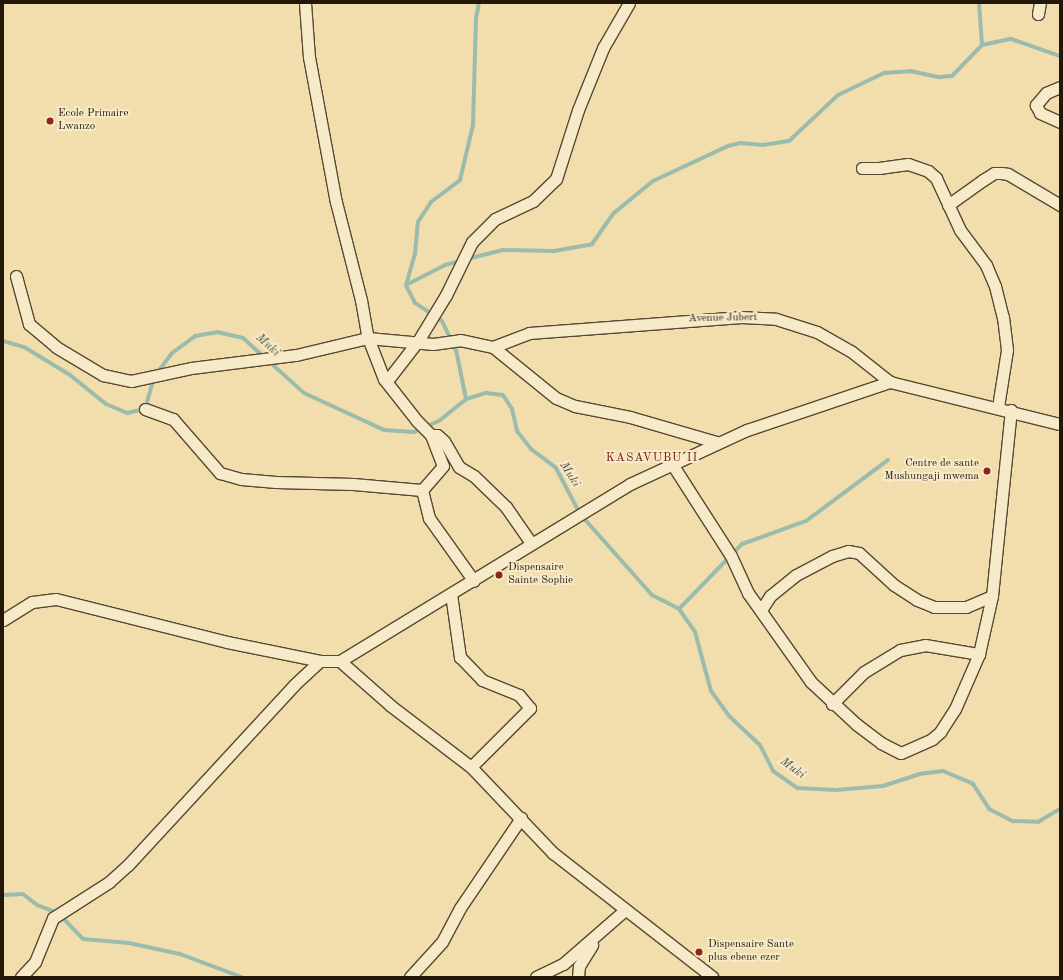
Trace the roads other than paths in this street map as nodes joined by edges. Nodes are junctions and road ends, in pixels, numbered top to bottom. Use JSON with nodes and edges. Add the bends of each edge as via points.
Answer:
{"nodes":[{"id":1,"x":305,"y":3,"type":"edge"},
{"id":2,"x":630,"y":3,"type":"edge"},
{"id":3,"x":1060,"y":87,"type":"edge"},
{"id":4,"x":1060,"y":122,"type":"edge"},
{"id":5,"x":862,"y":168,"type":"dead end"},
{"id":6,"x":948,"y":205,"type":"junction"},
{"id":7,"x":1060,"y":205,"type":"edge"},
{"id":8,"x":16,"y":276,"type":"dead end"},
{"id":9,"x":368,"y":338,"type":"junction"},
{"id":10,"x":418,"y":341,"type":"junction"},
{"id":11,"x":493,"y":347,"type":"junction"},
{"id":12,"x":384,"y":379,"type":"junction"},
{"id":13,"x":890,"y":382,"type":"junction"},
{"id":14,"x":998,"y":407,"type":"junction"},
{"id":15,"x":145,"y":409,"type":"dead end"},
{"id":16,"x":1011,"y":410,"type":"junction"},
{"id":17,"x":1060,"y":424,"type":"edge"},
{"id":18,"x":431,"y":435,"type":"junction"},
{"id":19,"x":716,"y":442,"type":"junction"},
{"id":20,"x":672,"y":464,"type":"junction"},
{"id":21,"x":443,"y":466,"type":"junction"},
{"id":22,"x":459,"y":466,"type":"junction"},
{"id":23,"x":422,"y":490,"type":"junction"},
{"id":24,"x":531,"y":544,"type":"junction"},
{"id":25,"x":474,"y":581,"type":"junction"},
{"id":26,"x":451,"y":594,"type":"junction"},
{"id":27,"x":992,"y":596,"type":"junction"},
{"id":28,"x":761,"y":610,"type":"junction"},
{"id":29,"x":3,"y":620,"type":"edge"},
{"id":30,"x":979,"y":654,"type":"junction"},
{"id":31,"x":320,"y":661,"type":"junction"},
{"id":32,"x":340,"y":661,"type":"junction"},
{"id":33,"x":832,"y":704,"type":"junction"},
{"id":34,"x":471,"y":767,"type":"junction"},
{"id":35,"x":521,"y":818,"type":"junction"},
{"id":36,"x":625,"y":910,"type":"junction"},
{"id":37,"x":598,"y":936,"type":"junction"},
{"id":38,"x":554,"y":974,"type":"edge"},
{"id":39,"x":706,"y":976,"type":"edge"},
{"id":40,"x":21,"y":977,"type":"edge"},
{"id":41,"x":410,"y":977,"type":"edge"},
{"id":42,"x":536,"y":977,"type":"edge"},
{"id":43,"x":578,"y":977,"type":"edge"}],
"edges":[{"from":1,"to":9,"type":"street","via":[[309,57],[336,202]]},
{"from":2,"to":10,"type":"street","via":[[603,48],[578,110],[556,179],[533,201],[495,219],[472,242],[446,295]]},
{"from":3,"to":4,"type":"street","via":[[1046,93],[1036,105],[1040,113]]},
{"from":5,"to":6,"type":"street","via":[[908,164],[928,171],[936,178]]},
{"from":6,"to":7,"type":"street","via":[[994,173],[1008,174]]},
{"from":6,"to":14,"type":"street","via":[[960,230],[986,265],[995,286],[1003,317],[1006,350]]},
{"from":8,"to":9,"type":"street","via":[[29,324],[56,347],[103,375],[131,381],[190,368],[296,355]]},
{"from":9,"to":10,"type":"street"},
{"from":9,"to":12,"type":"street"},
{"from":10,"to":11,"type":"street","via":[[433,344],[460,340]]},
{"from":10,"to":12,"type":"street","via":[[390,377]]},
{"from":11,"to":13,"type":"street","name":"Avenue Jubert","via":[[528,333],[701,319],[776,319],[817,332],[852,352]]},
{"from":11,"to":19,"type":"street","via":[[556,398],[575,406],[668,427]]},
{"from":12,"to":18,"type":"street"},
{"from":13,"to":14,"type":"street","name":"Avenue Jubert"},
{"from":13,"to":19,"type":"street"},
{"from":14,"to":16,"type":"street","name":"Avenue Jubert"},
{"from":15,"to":23,"type":"street","via":[[173,418],[220,473],[241,479],[276,482],[352,484]]},
{"from":16,"to":17,"type":"street","name":"Avenue Jubert"},
{"from":16,"to":27,"type":"street"},
{"from":18,"to":21,"type":"street"},
{"from":18,"to":22,"type":"street","via":[[438,435],[444,441]]},
{"from":19,"to":20,"type":"street"},
{"from":20,"to":24,"type":"street","via":[[630,484]]},
{"from":20,"to":28,"type":"street","via":[[731,556],[748,593]]},
{"from":21,"to":22,"type":"street"},
{"from":21,"to":23,"type":"street"},
{"from":22,"to":24,"type":"street","via":[[474,476],[506,507]]},
{"from":23,"to":25,"type":"street","via":[[429,518]]},
{"from":24,"to":25,"type":"street"},
{"from":25,"to":26,"type":"street"},
{"from":26,"to":32,"type":"street"},
{"from":26,"to":34,"type":"street","via":[[460,657],[482,680],[519,695],[530,708]]},
{"from":27,"to":28,"type":"street","via":[[966,607],[934,607],[917,600],[894,585],[859,553],[848,551],[832,556],[796,575],[770,596]]},
{"from":27,"to":30,"type":"street"},
{"from":28,"to":33,"type":"street","via":[[786,649]]},
{"from":29,"to":31,"type":"street","via":[[32,602],[56,599],[227,642]]},
{"from":30,"to":33,"type":"street","via":[[924,645],[900,650],[864,672]]},
{"from":30,"to":33,"type":"street","via":[[955,709],[940,732],[907,752],[901,753],[881,743]]},
{"from":31,"to":32,"type":"street"},
{"from":31,"to":40,"type":"street","via":[[284,696],[128,865],[109,882],[52,918],[35,962]]},
{"from":32,"to":34,"type":"street","via":[[390,706]]},
{"from":34,"to":35,"type":"street"},
{"from":35,"to":36,"type":"street","via":[[553,853]]},
{"from":35,"to":41,"type":"street","via":[[460,908],[442,942]]},
{"from":36,"to":37,"type":"street"},
{"from":36,"to":39,"type":"street"},
{"from":37,"to":38,"type":"street"},
{"from":37,"to":43,"type":"street","via":[[579,966]]},
{"from":38,"to":42,"type":"street"}]}
